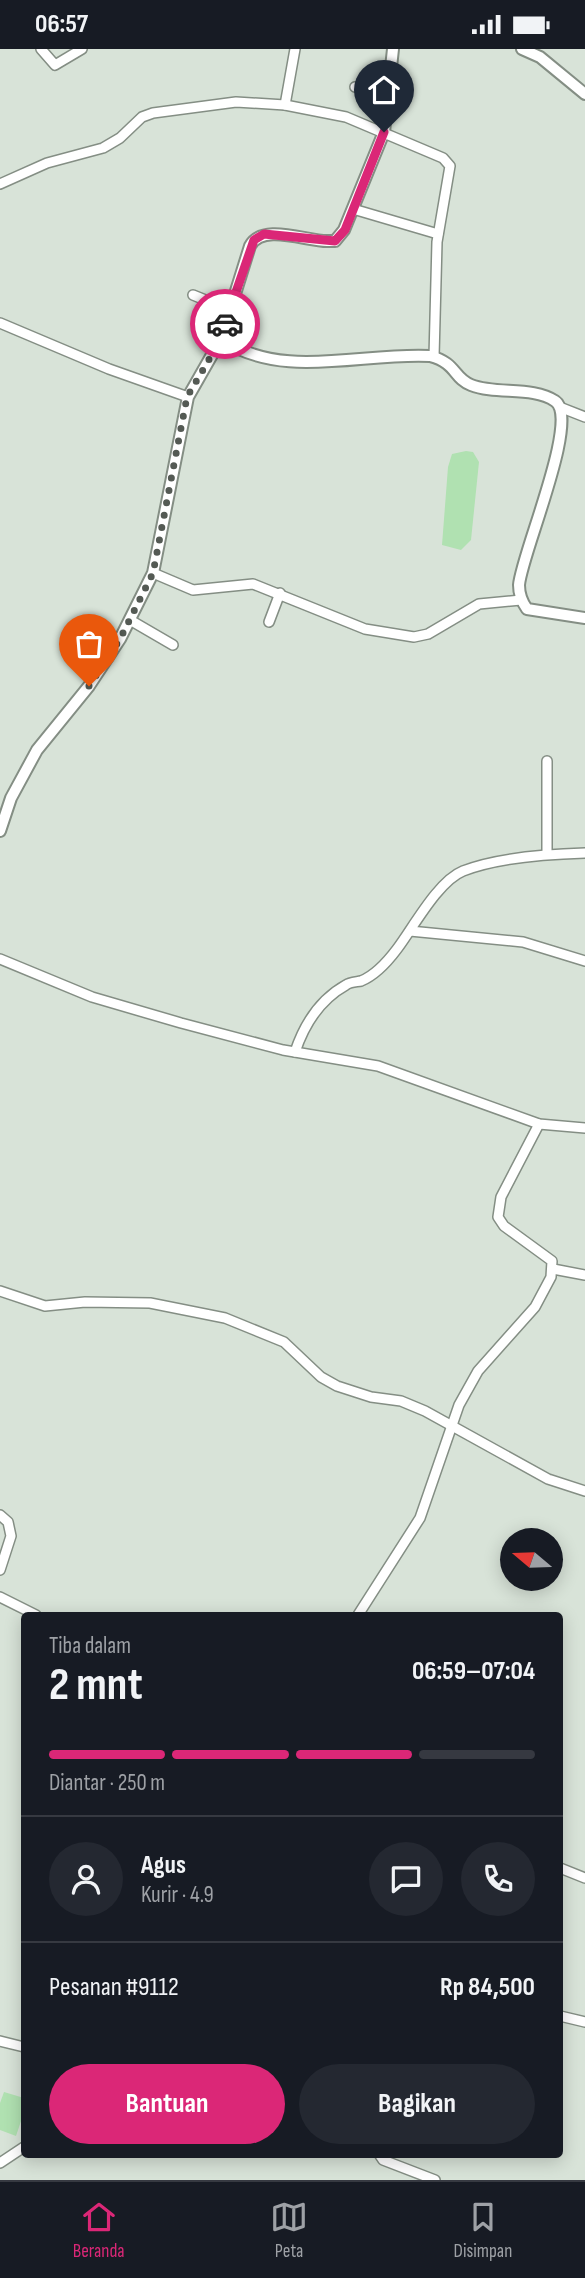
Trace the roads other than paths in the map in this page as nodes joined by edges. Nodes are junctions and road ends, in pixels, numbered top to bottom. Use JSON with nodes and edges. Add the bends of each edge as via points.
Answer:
{"nodes":[{"id":1,"x":41,"y":49,"type":"edge"},
{"id":2,"x":79,"y":49,"type":"edge"},
{"id":3,"x":295,"y":49,"type":"edge"},
{"id":4,"x":393,"y":49,"type":"edge"},
{"id":5,"x":522,"y":49,"type":"edge"},
{"id":6,"x":355,"y":87,"type":"dead end"},
{"id":7,"x":390,"y":91,"type":"junction"},
{"id":8,"x":585,"y":94,"type":"edge"},
{"id":9,"x":285,"y":105,"type":"junction"},
{"id":10,"x":384,"y":132,"type":"junction"},
{"id":11,"x":0,"y":184,"type":"edge"},
{"id":12,"x":354,"y":209,"type":"junction"},
{"id":13,"x":438,"y":234,"type":"junction"},
{"id":14,"x":193,"y":295,"type":"dead end"},
{"id":15,"x":230,"y":310,"type":"junction"},
{"id":16,"x":0,"y":323,"type":"edge"},
{"id":17,"x":221,"y":339,"type":"junction"},
{"id":18,"x":434,"y":357,"type":"junction"},
{"id":19,"x":187,"y":397,"type":"junction"},
{"id":20,"x":562,"y":408,"type":"junction"},
{"id":21,"x":585,"y":418,"type":"edge"},
{"id":22,"x":153,"y":573,"type":"junction"},
{"id":23,"x":280,"y":593,"type":"junction"},
{"id":24,"x":521,"y":600,"type":"junction"},
{"id":25,"x":585,"y":618,"type":"edge"},
{"id":26,"x":130,"y":620,"type":"junction"},
{"id":27,"x":269,"y":622,"type":"dead end"},
{"id":28,"x":173,"y":645,"type":"dead end"},
{"id":29,"x":547,"y":761,"type":"dead end"},
{"id":30,"x":0,"y":831,"type":"edge"},
{"id":31,"x":585,"y":853,"type":"edge"},
{"id":32,"x":547,"y":854,"type":"junction"},
{"id":33,"x":410,"y":932,"type":"junction"},
{"id":34,"x":0,"y":958,"type":"edge"},
{"id":35,"x":585,"y":961,"type":"edge"},
{"id":36,"x":295,"y":1052,"type":"junction"},
{"id":37,"x":539,"y":1124,"type":"junction"},
{"id":38,"x":585,"y":1128,"type":"edge"},
{"id":39,"x":553,"y":1269,"type":"junction"},
{"id":40,"x":585,"y":1275,"type":"edge"},
{"id":41,"x":0,"y":1291,"type":"edge"},
{"id":42,"x":451,"y":1426,"type":"junction"},
{"id":43,"x":585,"y":1491,"type":"edge"},
{"id":44,"x":0,"y":1515,"type":"edge"},
{"id":45,"x":0,"y":1570,"type":"edge"},
{"id":46,"x":0,"y":1597,"type":"edge"},
{"id":47,"x":30,"y":1612,"type":"edge"},
{"id":48,"x":360,"y":1612,"type":"edge"},
{"id":49,"x":563,"y":1869,"type":"edge"},
{"id":50,"x":585,"y":1878,"type":"edge"},
{"id":51,"x":563,"y":2017,"type":"edge"},
{"id":52,"x":585,"y":2022,"type":"edge"},
{"id":53,"x":0,"y":2041,"type":"edge"},
{"id":54,"x":21,"y":2046,"type":"edge"},
{"id":55,"x":21,"y":2149,"type":"edge"},
{"id":56,"x":382,"y":2158,"type":"edge"},
{"id":57,"x":0,"y":2163,"type":"edge"},
{"id":58,"x":408,"y":2175,"type":"edge"},
{"id":59,"x":435,"y":2180,"type":"edge"}],
"edges":[{"from":1,"to":2,"type":"street","via":[[55,65]]},
{"from":3,"to":9,"type":"street"},
{"from":4,"to":7,"type":"street"},
{"from":5,"to":8,"type":"street","via":[[540,57]]},
{"from":6,"to":7,"type":"street"},
{"from":7,"to":10,"type":"street"},
{"from":9,"to":10,"type":"street","via":[[346,117]]},
{"from":9,"to":11,"type":"street","via":[[236,102],[153,113],[103,148],[47,163]]},
{"from":10,"to":12,"type":"street"},
{"from":10,"to":13,"type":"street","via":[[447,161]]},
{"from":12,"to":13,"type":"street"},
{"from":12,"to":15,"type":"street","via":[[335,241],[264,234],[254,240]]},
{"from":13,"to":18,"type":"street"},
{"from":14,"to":15,"type":"street"},
{"from":15,"to":17,"type":"street"},
{"from":16,"to":19,"type":"street"},
{"from":17,"to":18,"type":"street","via":[[248,353],[313,363]]},
{"from":17,"to":19,"type":"street"},
{"from":18,"to":20,"type":"street","via":[[447,360],[466,383],[552,398]]},
{"from":19,"to":22,"type":"street"},
{"from":20,"to":21,"type":"street"},
{"from":20,"to":24,"type":"street","via":[[541,517],[521,574]]},
{"from":22,"to":23,"type":"street","via":[[193,590],[254,584]]},
{"from":22,"to":26,"type":"street"},
{"from":23,"to":24,"type":"street","via":[[365,629],[414,637],[428,634],[479,604]]},
{"from":23,"to":27,"type":"street"},
{"from":24,"to":25,"type":"street","via":[[527,609],[538,613]]},
{"from":26,"to":28,"type":"street"},
{"from":26,"to":30,"type":"street","via":[[89,686],[37,750],[11,798]]},
{"from":29,"to":32,"type":"street"},
{"from":31,"to":32,"type":"street"},
{"from":32,"to":33,"type":"street","via":[[461,871],[426,907]]},
{"from":33,"to":35,"type":"street","via":[[523,943]]},
{"from":33,"to":36,"type":"street","via":[[376,972],[346,985],[319,1006]]},
{"from":34,"to":36,"type":"street","via":[[92,997]]},
{"from":36,"to":37,"type":"street","via":[[378,1066]]},
{"from":37,"to":38,"type":"street"},
{"from":37,"to":39,"type":"street","via":[[501,1197],[498,1217],[552,1261]]},
{"from":39,"to":40,"type":"street"},
{"from":39,"to":42,"type":"street","via":[[535,1307],[478,1371]]},
{"from":41,"to":42,"type":"street","via":[[45,1305],[150,1303],[225,1318],[284,1342],[337,1386],[401,1401]]},
{"from":42,"to":43,"type":"street","via":[[548,1479]]},
{"from":42,"to":48,"type":"street","via":[[420,1518]]},
{"from":44,"to":45,"type":"street","via":[[8,1522],[10,1536]]},
{"from":46,"to":47,"type":"street"},
{"from":49,"to":50,"type":"street"},
{"from":51,"to":52,"type":"street"},
{"from":53,"to":54,"type":"street"},
{"from":55,"to":57,"type":"street"},
{"from":56,"to":58,"type":"street"},
{"from":58,"to":59,"type":"street"}]}
